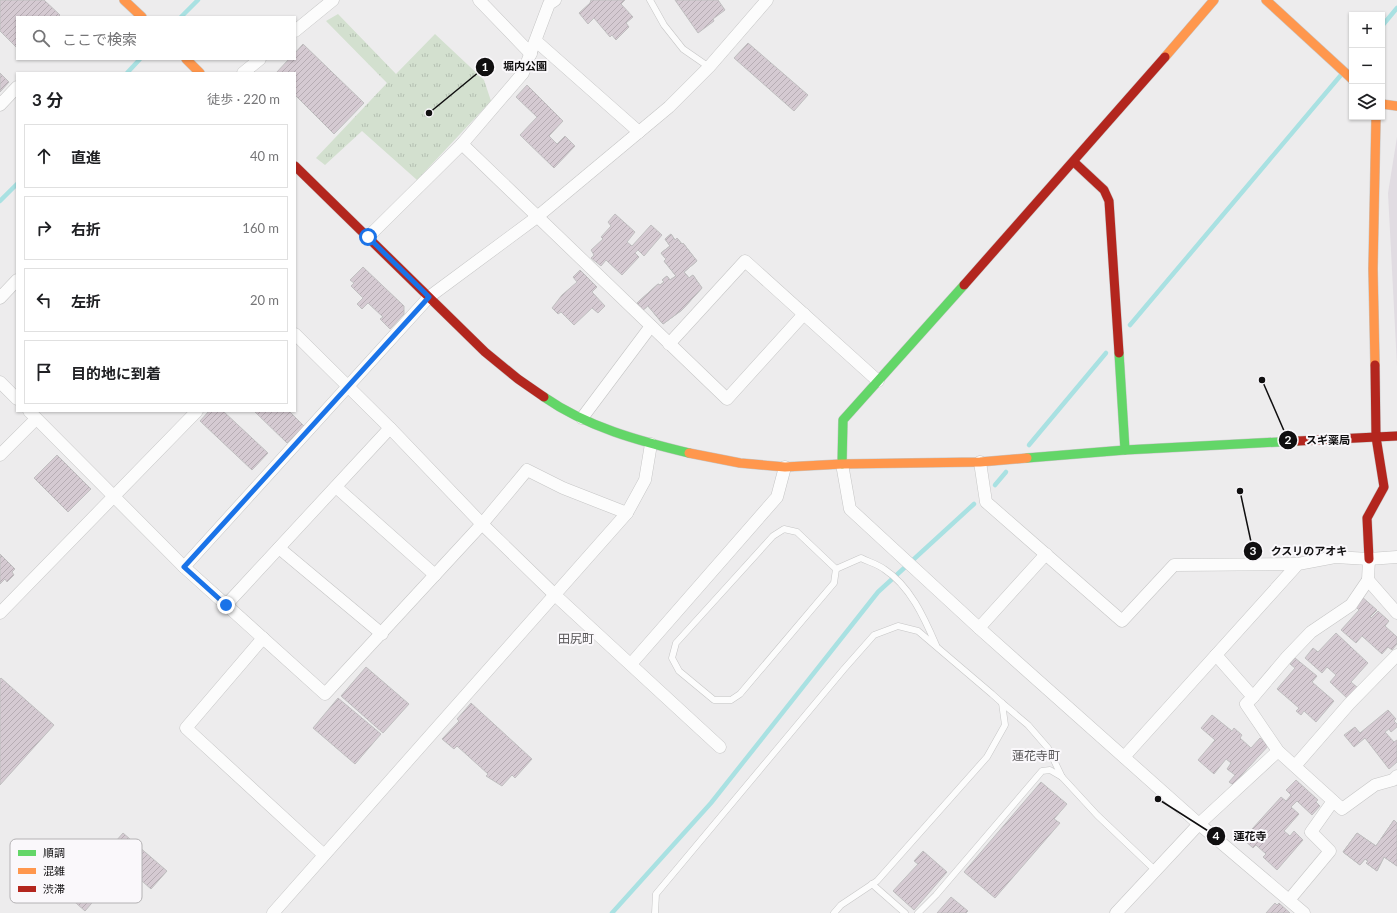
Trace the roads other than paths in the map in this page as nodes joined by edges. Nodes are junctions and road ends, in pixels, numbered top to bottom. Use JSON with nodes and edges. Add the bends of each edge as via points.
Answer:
{"nodes":[{"id":1,"x":124,"y":0,"type":"edge"},
{"id":2,"x":479,"y":0,"type":"edge"},
{"id":3,"x":554,"y":0,"type":"edge"},
{"id":4,"x":650,"y":0,"type":"edge"},
{"id":5,"x":767,"y":0,"type":"edge"},
{"id":6,"x":1214,"y":0,"type":"edge"},
{"id":7,"x":1266,"y":0,"type":"edge"},
{"id":8,"x":325,"y":3,"type":"edge"},
{"id":9,"x":141,"y":16,"type":"edge"},
{"id":10,"x":296,"y":30,"type":"edge"},
{"id":11,"x":536,"y":41,"type":"junction"},
{"id":12,"x":531,"y":54,"type":"junction"},
{"id":13,"x":187,"y":60,"type":"edge"},
{"id":14,"x":259,"y":60,"type":"edge"},
{"id":15,"x":709,"y":67,"type":"junction"},
{"id":16,"x":199,"y":72,"type":"edge"},
{"id":17,"x":243,"y":72,"type":"edge"},
{"id":18,"x":1349,"y":77,"type":"edge"},
{"id":19,"x":16,"y":88,"type":"edge"},
{"id":20,"x":1385,"y":104,"type":"edge"},
{"id":21,"x":0,"y":105,"type":"edge"},
{"id":22,"x":1397,"y":106,"type":"edge"},
{"id":23,"x":1376,"y":120,"type":"edge"},
{"id":24,"x":639,"y":132,"type":"junction"},
{"id":25,"x":462,"y":144,"type":"junction"},
{"id":26,"x":1074,"y":162,"type":"junction"},
{"id":27,"x":296,"y":167,"type":"edge"},
{"id":28,"x":538,"y":217,"type":"junction"},
{"id":29,"x":368,"y":237,"type":"junction"},
{"id":30,"x":16,"y":281,"type":"edge"},
{"id":31,"x":429,"y":297,"type":"junction"},
{"id":32,"x":0,"y":298,"type":"edge"},
{"id":33,"x":804,"y":314,"type":"junction"},
{"id":34,"x":650,"y":326,"type":"junction"},
{"id":35,"x":296,"y":335,"type":"edge"},
{"id":36,"x":668,"y":344,"type":"junction"},
{"id":37,"x":878,"y":381,"type":"junction"},
{"id":38,"x":0,"y":382,"type":"edge"},
{"id":39,"x":348,"y":388,"type":"junction"},
{"id":40,"x":16,"y":398,"type":"edge"},
{"id":41,"x":190,"y":413,"type":"edge"},
{"id":42,"x":33,"y":415,"type":"edge"},
{"id":43,"x":582,"y":418,"type":"junction"},
{"id":44,"x":390,"y":428,"type":"junction"},
{"id":45,"x":1397,"y":436,"type":"edge"},
{"id":46,"x":1376,"y":437,"type":"junction"},
{"id":47,"x":651,"y":444,"type":"junction"},
{"id":48,"x":1125,"y":450,"type":"junction"},
{"id":49,"x":0,"y":455,"type":"edge"},
{"id":50,"x":980,"y":462,"type":"junction"},
{"id":51,"x":842,"y":464,"type":"junction"},
{"id":52,"x":786,"y":467,"type":"junction"},
{"id":53,"x":336,"y":487,"type":"junction"},
{"id":54,"x":114,"y":496,"type":"junction"},
{"id":55,"x":627,"y":513,"type":"junction"},
{"id":56,"x":482,"y":524,"type":"junction"},
{"id":57,"x":279,"y":548,"type":"junction"},
{"id":58,"x":1046,"y":554,"type":"junction"},
{"id":59,"x":1397,"y":557,"type":"edge"},
{"id":60,"x":1369,"y":558,"type":"junction"},
{"id":61,"x":1298,"y":564,"type":"junction"},
{"id":62,"x":184,"y":567,"type":"junction"},
{"id":63,"x":836,"y":569,"type":"junction"},
{"id":64,"x":435,"y":575,"type":"junction"},
{"id":65,"x":1368,"y":580,"type":"junction"},
{"id":66,"x":555,"y":595,"type":"junction"},
{"id":67,"x":226,"y":605,"type":"junction"},
{"id":68,"x":0,"y":613,"type":"edge"},
{"id":69,"x":1397,"y":613,"type":"edge"},
{"id":70,"x":979,"y":628,"type":"junction"},
{"id":71,"x":382,"y":634,"type":"junction"},
{"id":72,"x":263,"y":638,"type":"junction"},
{"id":73,"x":936,"y":646,"type":"junction"},
{"id":74,"x":1216,"y":655,"type":"junction"},
{"id":75,"x":1397,"y":655,"type":"edge"},
{"id":76,"x":631,"y":664,"type":"junction"},
{"id":77,"x":1253,"y":697,"type":"junction"},
{"id":78,"x":1002,"y":703,"type":"junction"},
{"id":79,"x":720,"y":747,"type":"dead end"},
{"id":80,"x":1278,"y":751,"type":"junction"},
{"id":81,"x":1124,"y":757,"type":"junction"},
{"id":82,"x":1295,"y":766,"type":"junction"},
{"id":83,"x":1397,"y":776,"type":"edge"},
{"id":84,"x":1062,"y":777,"type":"junction"},
{"id":85,"x":1333,"y":801,"type":"junction"},
{"id":86,"x":1200,"y":824,"type":"junction"},
{"id":87,"x":324,"y":855,"type":"junction"},
{"id":88,"x":1156,"y":871,"type":"junction"},
{"id":89,"x":872,"y":884,"type":"junction"},
{"id":90,"x":1289,"y":900,"type":"junction"},
{"id":91,"x":273,"y":913,"type":"edge"},
{"id":92,"x":655,"y":913,"type":"edge"},
{"id":93,"x":834,"y":913,"type":"edge"},
{"id":94,"x":905,"y":913,"type":"edge"},
{"id":95,"x":918,"y":913,"type":"edge"},
{"id":96,"x":1116,"y":913,"type":"edge"},
{"id":97,"x":1304,"y":913,"type":"edge"}],
"edges":[{"from":1,"to":9,"type":"street"},
{"from":2,"to":12,"type":"street"},
{"from":3,"to":11,"type":"street","via":[[549,4]]},
{"from":4,"to":15,"type":"lane","via":[[664,25],[683,48]]},
{"from":5,"to":15,"type":"street"},
{"from":6,"to":26,"type":"street"},
{"from":7,"to":18,"type":"street"},
{"from":8,"to":10,"type":"street"},
{"from":11,"to":12,"type":"street"},
{"from":11,"to":24,"type":"street"},
{"from":12,"to":25,"type":"street","via":[[523,73]]},
{"from":13,"to":16,"type":"street"},
{"from":14,"to":17,"type":"street"},
{"from":15,"to":24,"type":"street","via":[[669,107]]},
{"from":19,"to":21,"type":"street"},
{"from":20,"to":22,"type":"street"},
{"from":23,"to":46,"type":"street","via":[[1373,269]]},
{"from":24,"to":28,"type":"street"},
{"from":25,"to":28,"type":"street"},
{"from":25,"to":29,"type":"street"},
{"from":26,"to":37,"type":"street"},
{"from":26,"to":48,"type":"street","via":[[1104,190],[1109,201]]},
{"from":27,"to":29,"type":"street"},
{"from":28,"to":31,"type":"street"},
{"from":28,"to":34,"type":"street"},
{"from":29,"to":31,"type":"street"},
{"from":30,"to":32,"type":"street"},
{"from":31,"to":39,"type":"street"},
{"from":31,"to":43,"type":"street","via":[[485,352],[518,379],[551,402]]},
{"from":33,"to":36,"type":"street","via":[[746,261]]},
{"from":33,"to":36,"type":"street","via":[[726,399]]},
{"from":33,"to":37,"type":"street"},
{"from":34,"to":36,"type":"street"},
{"from":34,"to":43,"type":"street"},
{"from":35,"to":39,"type":"street"},
{"from":37,"to":51,"type":"street","via":[[843,420]]},
{"from":38,"to":40,"type":"street"},
{"from":39,"to":44,"type":"street"},
{"from":39,"to":62,"type":"street"},
{"from":41,"to":54,"type":"street"},
{"from":42,"to":49,"type":"street"},
{"from":42,"to":54,"type":"street"},
{"from":43,"to":47,"type":"street"},
{"from":44,"to":53,"type":"street"},
{"from":44,"to":56,"type":"street"},
{"from":45,"to":46,"type":"street"},
{"from":46,"to":48,"type":"street"},
{"from":46,"to":60,"type":"street","via":[[1384,487],[1367,518]]},
{"from":47,"to":52,"type":"street","via":[[740,463]]},
{"from":47,"to":55,"type":"street","via":[[645,480]]},
{"from":48,"to":50,"type":"street"},
{"from":50,"to":51,"type":"street"},
{"from":50,"to":58,"type":"street","via":[[986,502]]},
{"from":51,"to":52,"type":"street"},
{"from":51,"to":70,"type":"street","via":[[850,508]]},
{"from":52,"to":76,"type":"street","via":[[777,497]]},
{"from":53,"to":57,"type":"street"},
{"from":53,"to":64,"type":"street"},
{"from":54,"to":62,"type":"street"},
{"from":54,"to":68,"type":"street"},
{"from":55,"to":56,"type":"street","via":[[563,488],[526,470]]},
{"from":55,"to":66,"type":"street"},
{"from":56,"to":64,"type":"street"},
{"from":56,"to":66,"type":"street"},
{"from":57,"to":67,"type":"street"},
{"from":57,"to":71,"type":"street"},
{"from":58,"to":61,"type":"street","via":[[1122,621],[1174,565]]},
{"from":58,"to":70,"type":"street"},
{"from":59,"to":60,"type":"street"},
{"from":60,"to":61,"type":"street","via":[[1335,557]]},
{"from":60,"to":65,"type":"street"},
{"from":61,"to":74,"type":"street"},
{"from":62,"to":67,"type":"street"},
{"from":63,"to":63,"type":"lane","via":[[834,583],[740,694],[731,700],[714,700],[679,671],[672,658],[676,643],[773,536],[784,529],[797,532]]},
{"from":63,"to":73,"type":"lane","via":[[861,558],[884,569],[904,586],[920,609]]},
{"from":64,"to":71,"type":"street"},
{"from":65,"to":69,"type":"street"},
{"from":65,"to":77,"type":"street","via":[[1351,605],[1311,632]]},
{"from":66,"to":76,"type":"street"},
{"from":66,"to":87,"type":"street"},
{"from":67,"to":72,"type":"street"},
{"from":70,"to":81,"type":"street"},
{"from":71,"to":72,"type":"street","via":[[325,694]]},
{"from":72,"to":87,"type":"street","via":[[186,728]]},
{"from":73,"to":78,"type":"lane"},
{"from":73,"to":92,"type":"lane","via":[[918,631],[898,626],[874,635],[656,894]]},
{"from":74,"to":77,"type":"street"},
{"from":74,"to":81,"type":"street"},
{"from":75,"to":82,"type":"street","via":[[1349,704]]},
{"from":76,"to":79,"type":"street"},
{"from":77,"to":80,"type":"street","via":[[1246,704]]},
{"from":78,"to":84,"type":"lane","via":[[1028,725],[1048,748]]},
{"from":78,"to":89,"type":"lane","via":[[1005,725],[987,757]]},
{"from":80,"to":82,"type":"street"},
{"from":80,"to":86,"type":"street"},
{"from":81,"to":86,"type":"street"},
{"from":82,"to":85,"type":"street"},
{"from":83,"to":85,"type":"street","via":[[1394,780],[1375,785],[1342,809]]},
{"from":84,"to":88,"type":"lane","via":[[1097,815]]},
{"from":84,"to":95,"type":"lane","via":[[1050,770],[1042,771]]},
{"from":85,"to":90,"type":"street","via":[[1311,832],[1330,851]]},
{"from":86,"to":88,"type":"street"},
{"from":86,"to":90,"type":"street"},
{"from":87,"to":91,"type":"street"},
{"from":88,"to":96,"type":"street"},
{"from":89,"to":93,"type":"lane","via":[[841,905]]},
{"from":89,"to":94,"type":"lane"},
{"from":90,"to":97,"type":"street"}]}
